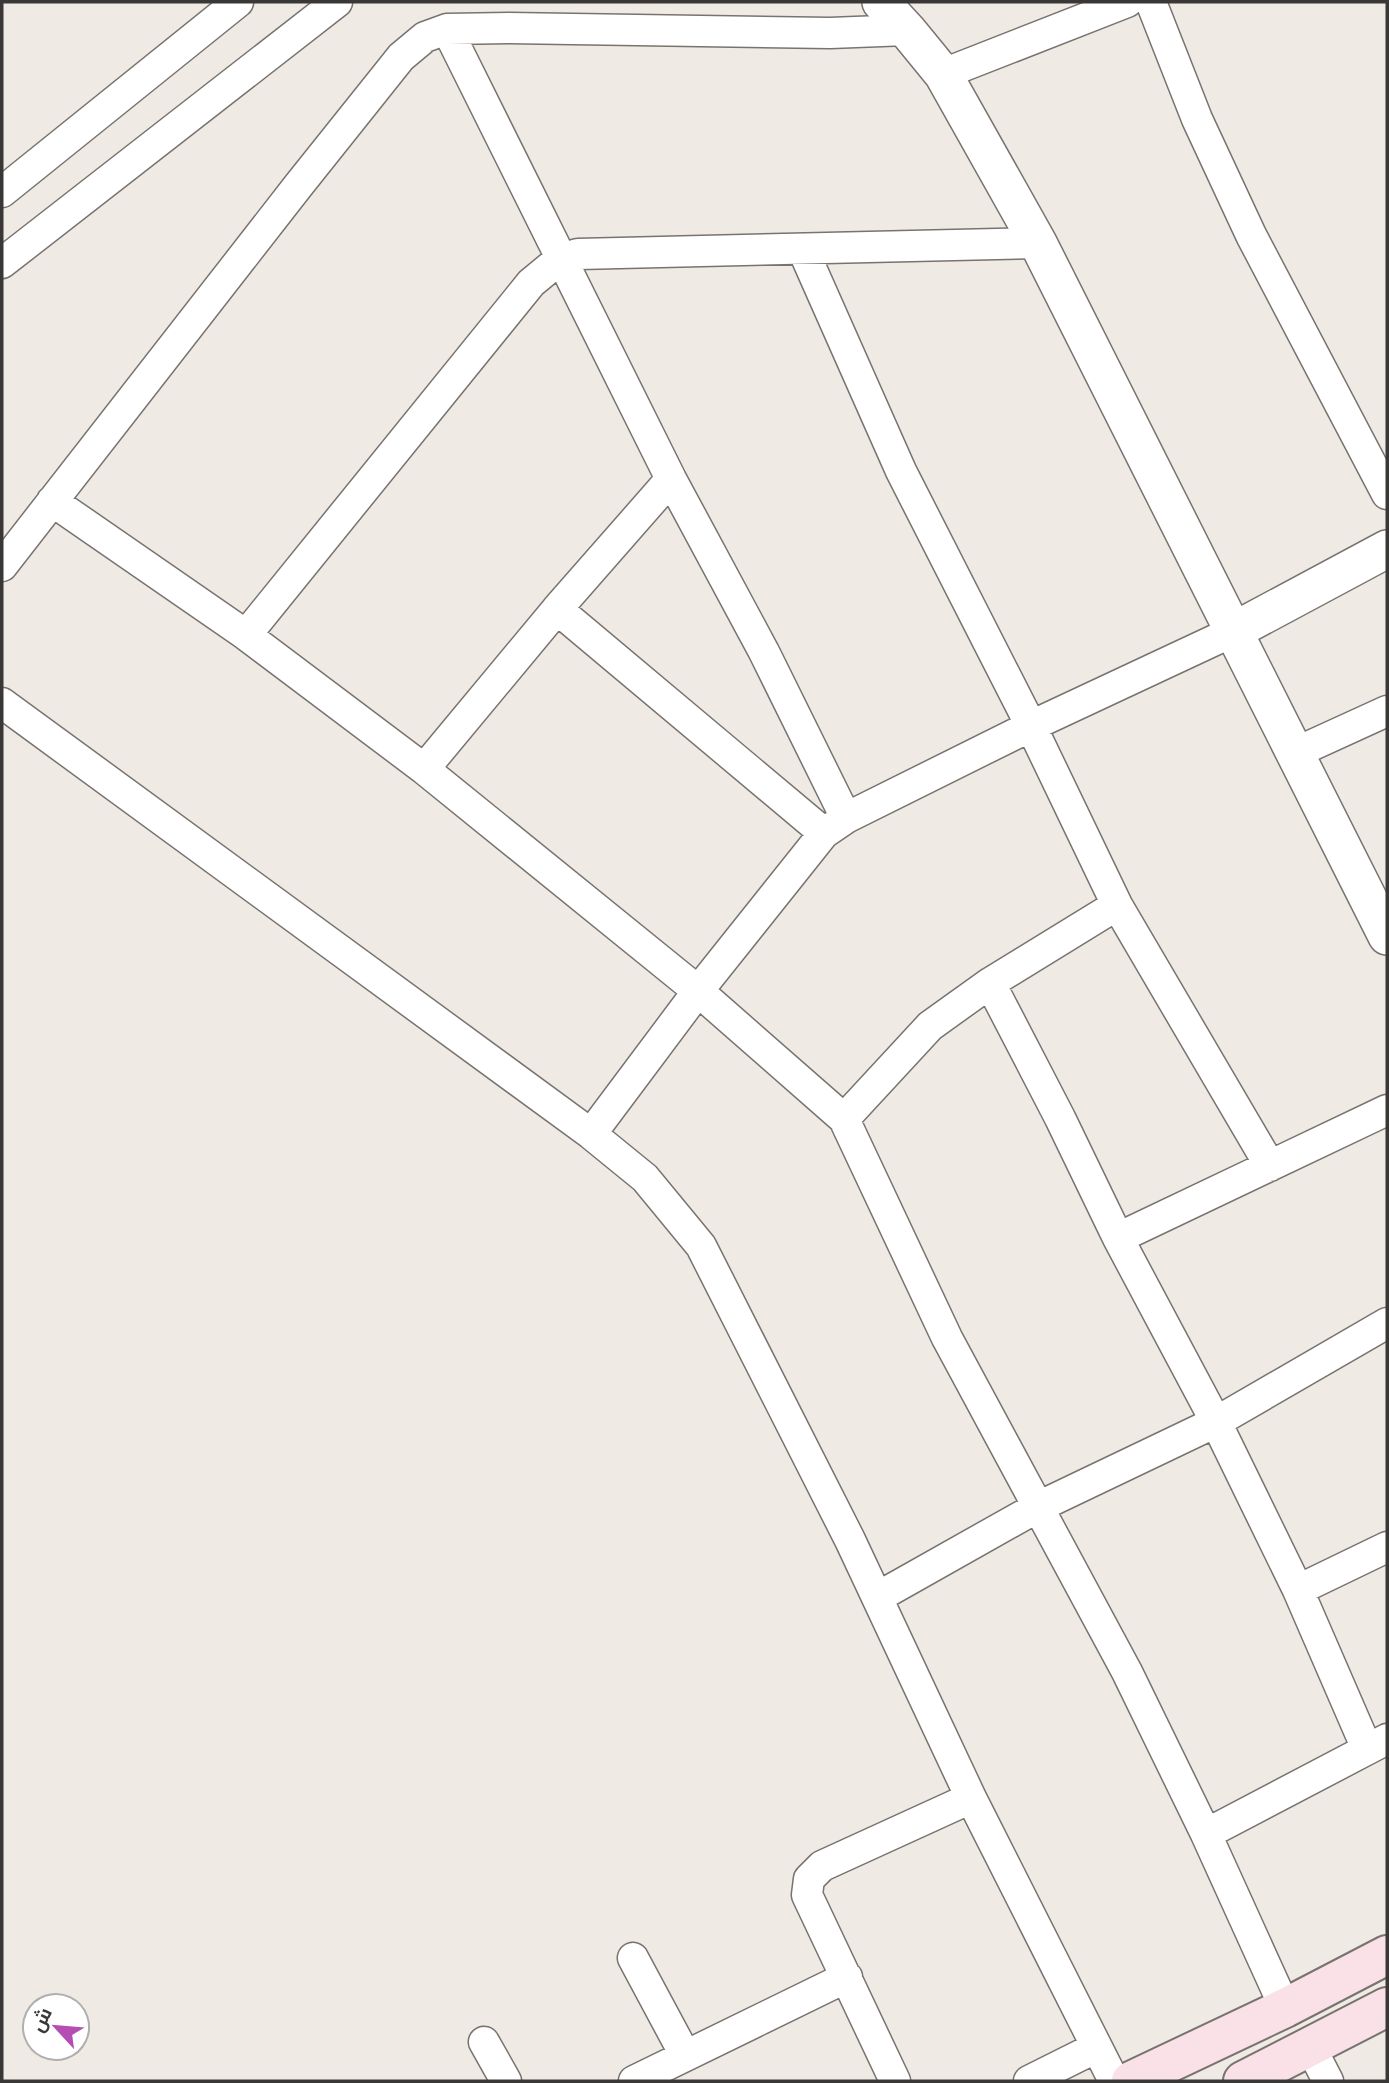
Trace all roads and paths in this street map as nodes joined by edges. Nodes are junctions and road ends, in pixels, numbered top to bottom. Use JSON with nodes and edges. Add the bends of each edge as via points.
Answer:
{"nodes":[{"id":1,"x":237,"y":2,"type":"edge"},
{"id":2,"x":337,"y":2,"type":"edge"},
{"id":3,"x":881,"y":2,"type":"edge"},
{"id":4,"x":1127,"y":2,"type":"edge"},
{"id":5,"x":1151,"y":2,"type":"edge"},
{"id":6,"x":447,"y":29,"type":"junction"},
{"id":7,"x":907,"y":30,"type":"junction"},
{"id":8,"x":943,"y":74,"type":"junction"},
{"id":9,"x":2,"y":192,"type":"edge"},
{"id":10,"x":1038,"y":243,"type":"junction"},
{"id":11,"x":803,"y":250,"type":"junction"},
{"id":12,"x":560,"y":259,"type":"junction"},
{"id":13,"x":2,"y":263,"type":"edge"},
{"id":14,"x":671,"y":479,"type":"junction"},
{"id":15,"x":1387,"y":494,"type":"edge"},
{"id":16,"x":52,"y":500,"type":"junction"},
{"id":17,"x":1387,"y":549,"type":"edge"},
{"id":18,"x":2,"y":566,"type":"edge"},
{"id":19,"x":558,"y":609,"type":"junction"},
{"id":20,"x":1232,"y":632,"type":"junction"},
{"id":21,"x":246,"y":635,"type":"junction"},
{"id":22,"x":2,"y":704,"type":"edge"},
{"id":23,"x":1387,"y":711,"type":"edge"},
{"id":24,"x":1031,"y":726,"type":"junction"},
{"id":25,"x":1295,"y":753,"type":"junction"},
{"id":26,"x":424,"y":769,"type":"junction"},
{"id":27,"x":835,"y":826,"type":"junction"},
{"id":28,"x":1118,"y":905,"type":"junction"},
{"id":29,"x":1387,"y":936,"type":"edge"},
{"id":30,"x":990,"y":983,"type":"junction"},
{"id":31,"x":698,"y":991,"type":"junction"},
{"id":32,"x":1387,"y":1110,"type":"edge"},
{"id":33,"x":844,"y":1119,"type":"junction"},
{"id":34,"x":592,"y":1134,"type":"junction"},
{"id":35,"x":1270,"y":1166,"type":"junction"},
{"id":36,"x":1118,"y":1238,"type":"junction"},
{"id":37,"x":1387,"y":1323,"type":"edge"},
{"id":38,"x":1216,"y":1422,"type":"junction"},
{"id":39,"x":1037,"y":1508,"type":"junction"},
{"id":40,"x":1387,"y":1547,"type":"edge"},
{"id":41,"x":1298,"y":1590,"type":"junction"},
{"id":42,"x":878,"y":1597,"type":"junction"},
{"id":43,"x":1377,"y":1744,"type":"edge"},
{"id":44,"x":971,"y":1798,"type":"junction"},
{"id":45,"x":1206,"y":1834,"type":"junction"},
{"id":46,"x":1387,"y":1955,"type":"edge"},
{"id":47,"x":633,"y":1958,"type":"dead end"},
{"id":48,"x":847,"y":1977,"type":"junction"},
{"id":49,"x":1387,"y":2007,"type":"edge"},
{"id":50,"x":1285,"y":2008,"type":"junction"},
{"id":51,"x":484,"y":2042,"type":"dead end"},
{"id":52,"x":1310,"y":2046,"type":"junction"},
{"id":53,"x":1095,"y":2048,"type":"junction"},
{"id":54,"x":685,"y":2054,"type":"junction"},
{"id":55,"x":506,"y":2081,"type":"edge"},
{"id":56,"x":634,"y":2081,"type":"edge"},
{"id":57,"x":895,"y":2081,"type":"edge"},
{"id":58,"x":1028,"y":2081,"type":"edge"},
{"id":59,"x":1114,"y":2081,"type":"edge"},
{"id":60,"x":1131,"y":2081,"type":"edge"},
{"id":61,"x":1244,"y":2081,"type":"edge"},
{"id":62,"x":1328,"y":2081,"type":"edge"}],
"edges":[{"from":1,"to":9,"type":"street"},
{"from":2,"to":13,"type":"street"},
{"from":3,"to":7,"type":"street"},
{"from":4,"to":8,"type":"street"},
{"from":5,"to":15,"type":"street","via":[[1197,119],[1251,235]]},
{"from":6,"to":7,"type":"street"},
{"from":6,"to":12,"type":"street"},
{"from":6,"to":16,"type":"street","via":[[425,37],[401,57]]},
{"from":7,"to":8,"type":"street"},
{"from":8,"to":10,"type":"street"},
{"from":10,"to":11,"type":"street"},
{"from":10,"to":20,"type":"street"},
{"from":11,"to":12,"type":"street","via":[[578,254]]},
{"from":11,"to":24,"type":"street","via":[[901,471]]},
{"from":12,"to":14,"type":"street"},
{"from":12,"to":21,"type":"street","via":[[531,283]]},
{"from":14,"to":19,"type":"street"},
{"from":14,"to":27,"type":"street","via":[[764,652]]},
{"from":16,"to":18,"type":"street"},
{"from":16,"to":21,"type":"street"},
{"from":17,"to":20,"type":"street"},
{"from":19,"to":26,"type":"street"},
{"from":19,"to":27,"type":"street"},
{"from":20,"to":24,"type":"street"},
{"from":20,"to":25,"type":"street"},
{"from":21,"to":26,"type":"street"},
{"from":22,"to":34,"type":"street"},
{"from":23,"to":25,"type":"street"},
{"from":24,"to":27,"type":"street"},
{"from":24,"to":28,"type":"street"},
{"from":25,"to":29,"type":"street"},
{"from":26,"to":31,"type":"street"},
{"from":27,"to":31,"type":"street"},
{"from":28,"to":30,"type":"street"},
{"from":28,"to":35,"type":"street"},
{"from":30,"to":33,"type":"street","via":[[930,1026]]},
{"from":30,"to":36,"type":"street"},
{"from":31,"to":33,"type":"street"},
{"from":31,"to":34,"type":"street"},
{"from":32,"to":35,"type":"street"},
{"from":33,"to":39,"type":"street","via":[[947,1338]]},
{"from":34,"to":42,"type":"street","via":[[645,1178],[701,1246]]},
{"from":35,"to":36,"type":"street"},
{"from":36,"to":38,"type":"street"},
{"from":37,"to":38,"type":"street"},
{"from":38,"to":39,"type":"street"},
{"from":38,"to":41,"type":"street"},
{"from":39,"to":42,"type":"street"},
{"from":39,"to":45,"type":"street","via":[[1127,1672]]},
{"from":40,"to":41,"type":"street"},
{"from":41,"to":43,"type":"street"},
{"from":42,"to":44,"type":"street"},
{"from":43,"to":45,"type":"street"},
{"from":44,"to":48,"type":"street","via":[[822,1866],[809,1879],[807,1895]]},
{"from":44,"to":53,"type":"street"},
{"from":45,"to":50,"type":"street"},
{"from":46,"to":50,"type":"main road"},
{"from":47,"to":54,"type":"street"},
{"from":48,"to":54,"type":"street"},
{"from":48,"to":57,"type":"street"},
{"from":49,"to":52,"type":"main road"},
{"from":50,"to":60,"type":"main road"},
{"from":51,"to":55,"type":"street"},
{"from":52,"to":61,"type":"main road"},
{"from":52,"to":62,"type":"street"},
{"from":53,"to":58,"type":"street"},
{"from":53,"to":59,"type":"street"},
{"from":54,"to":56,"type":"street"}]}
